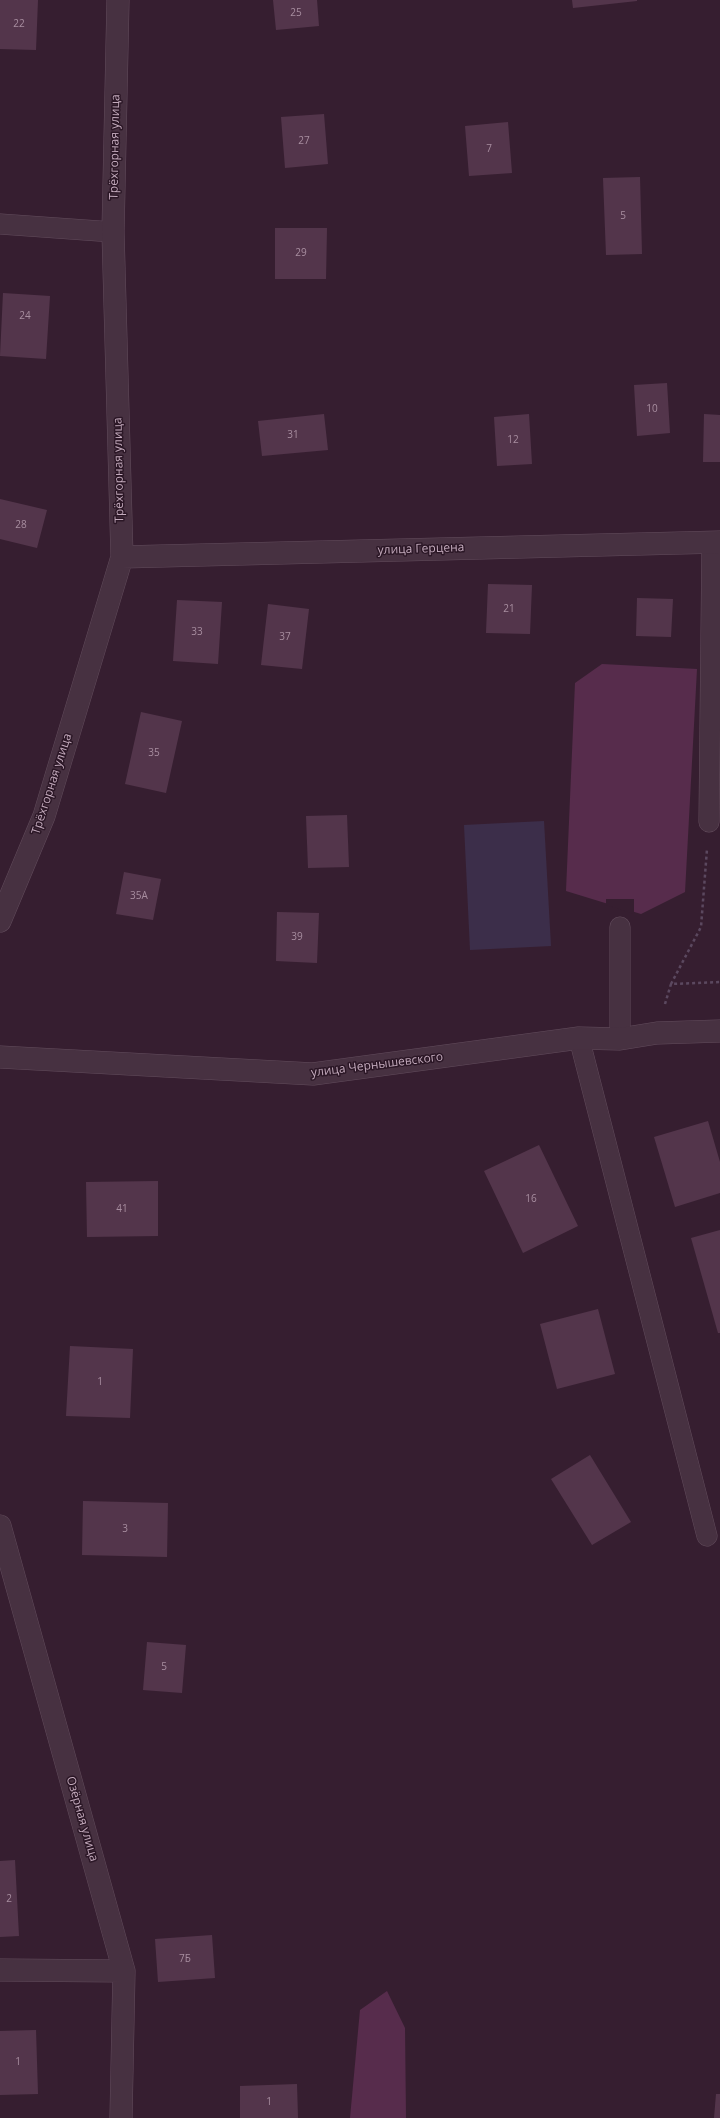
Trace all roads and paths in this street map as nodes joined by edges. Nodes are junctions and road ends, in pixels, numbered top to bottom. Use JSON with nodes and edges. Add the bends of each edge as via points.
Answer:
{"nodes":[{"id":1,"x":118,"y":0,"type":"edge"},
{"id":2,"x":0,"y":224,"type":"edge"},
{"id":3,"x":114,"y":232,"type":"junction"},
{"id":4,"x":716,"y":542,"type":"edge"},
{"id":5,"x":122,"y":557,"type":"junction"},
{"id":6,"x":709,"y":822,"type":"joint"},
{"id":7,"x":0,"y":921,"type":"edge"},
{"id":8,"x":620,"y":927,"type":"dead end"},
{"id":9,"x":720,"y":982,"type":"edge"},
{"id":10,"x":671,"y":984,"type":"junction"},
{"id":11,"x":720,"y":1031,"type":"edge"},
{"id":12,"x":657,"y":1033,"type":"junction"},
{"id":13,"x":579,"y":1038,"type":"junction"},
{"id":14,"x":620,"y":1039,"type":"junction"},
{"id":15,"x":0,"y":1057,"type":"edge"},
{"id":16,"x":0,"y":1526,"type":"edge"},
{"id":17,"x":707,"y":1536,"type":"dead end"},
{"id":18,"x":0,"y":1970,"type":"edge"},
{"id":19,"x":124,"y":1971,"type":"junction"},
{"id":20,"x":121,"y":2118,"type":"edge"}],
"edges":[{"from":1,"to":3,"type":"street","name":"Трёхгорная улица"},
{"from":2,"to":3,"type":"lane"},
{"from":3,"to":5,"type":"street","name":"Трёхгорная улица"},
{"from":4,"to":5,"type":"street","name":"улица Герцена"},
{"from":4,"to":6,"type":"lane"},
{"from":5,"to":7,"type":"street","name":"Трёхгорная улица","via":[[44,816]]},
{"from":6,"to":10,"type":"path","via":[[701,927]]},
{"from":8,"to":14,"type":"lane"},
{"from":9,"to":10,"type":"path"},
{"from":10,"to":12,"type":"path"},
{"from":11,"to":12,"type":"street","name":"улица Чернышевского"},
{"from":12,"to":14,"type":"street","name":"улица Чернышевского"},
{"from":13,"to":14,"type":"street","name":"улица Чернышевского"},
{"from":13,"to":15,"type":"street","name":"улица Чернышевского","via":[[313,1074]]},
{"from":13,"to":17,"type":"lane"},
{"from":16,"to":19,"type":"street","name":"Озёрная улица"},
{"from":18,"to":19,"type":"street"},
{"from":19,"to":20,"type":"street","name":"Озёрная улица"}]}
